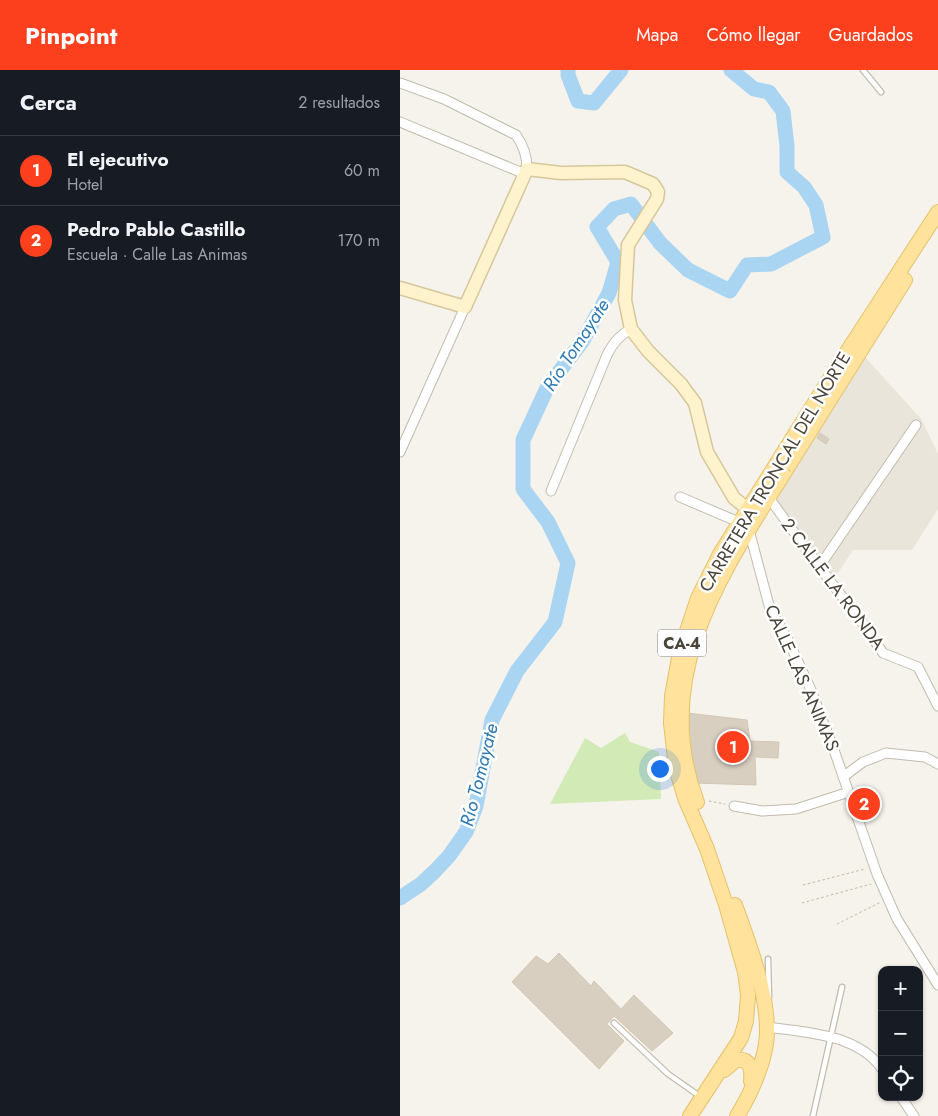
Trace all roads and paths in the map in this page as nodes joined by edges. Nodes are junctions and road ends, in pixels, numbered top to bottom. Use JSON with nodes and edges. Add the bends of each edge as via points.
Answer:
{"nodes":[{"id":1,"x":863,"y":70,"type":"edge"},
{"id":2,"x":400,"y":83,"type":"edge"},
{"id":3,"x":881,"y":92,"type":"dead end"},
{"id":4,"x":400,"y":122,"type":"edge"},
{"id":5,"x":526,"y":171,"type":"junction"},
{"id":6,"x":938,"y":212,"type":"edge"},
{"id":7,"x":938,"y":229,"type":"edge"},
{"id":8,"x":400,"y":288,"type":"edge"},
{"id":9,"x":465,"y":307,"type":"junction"},
{"id":10,"x":631,"y":329,"type":"junction"},
{"id":11,"x":916,"y":425,"type":"dead end"},
{"id":12,"x":400,"y":452,"type":"edge"},
{"id":13,"x":771,"y":460,"type":"dead end"},
{"id":14,"x":792,"y":472,"type":"dead end"},
{"id":15,"x":551,"y":491,"type":"dead end"},
{"id":16,"x":680,"y":497,"type":"dead end"},
{"id":17,"x":769,"y":498,"type":"junction"},
{"id":18,"x":748,"y":510,"type":"junction"},
{"id":19,"x":745,"y":526,"type":"junction"},
{"id":20,"x":820,"y":567,"type":"junction"},
{"id":21,"x":938,"y":706,"type":"edge"},
{"id":22,"x":938,"y":764,"type":"edge"},
{"id":23,"x":843,"y":778,"type":"junction"},
{"id":24,"x":849,"y":792,"type":"junction"},
{"id":25,"x":696,"y":799,"type":"junction"},
{"id":26,"x":734,"y":806,"type":"joint"},
{"id":27,"x":874,"y":867,"type":"junction"},
{"id":28,"x":880,"y":881,"type":"junction"},
{"id":29,"x":803,"y":885,"type":"dead end"},
{"id":30,"x":888,"y":898,"type":"junction"},
{"id":31,"x":802,"y":903,"type":"dead end"},
{"id":32,"x":837,"y":924,"type":"dead end"},
{"id":33,"x":768,"y":959,"type":"dead end"},
{"id":34,"x":938,"y":985,"type":"edge"},
{"id":35,"x":842,"y":987,"type":"dead end"},
{"id":36,"x":766,"y":1021,"type":"junction"},
{"id":37,"x":614,"y":1023,"type":"dead end"},
{"id":38,"x":830,"y":1038,"type":"junction"},
{"id":39,"x":878,"y":1063,"type":"edge"},
{"id":40,"x":715,"y":1078,"type":"junction"},
{"id":41,"x":749,"y":1094,"type":"junction"},
{"id":42,"x":702,"y":1097,"type":"junction"},
{"id":43,"x":904,"y":1101,"type":"edge"},
{"id":44,"x":690,"y":1116,"type":"edge"},
{"id":45,"x":737,"y":1116,"type":"edge"},
{"id":46,"x":813,"y":1116,"type":"edge"},
{"id":47,"x":914,"y":1116,"type":"edge"}],
"edges":[{"from":1,"to":3,"type":"lane"},
{"from":2,"to":5,"type":"street","via":[[444,99],[516,135],[523,144]]},
{"from":4,"to":5,"type":"street"},
{"from":5,"to":9,"type":"street"},
{"from":5,"to":10,"type":"street","via":[[625,172],[656,188],[655,203],[628,244],[625,300]]},
{"from":6,"to":18,"type":"main road","name":"CARRETERA TRONCAL DEL NORTE","number":"CA-4"},
{"from":7,"to":17,"type":"main road","name":"CARRETERA TRONCAL DEL NORTE","number":"CA-4"},
{"from":8,"to":9,"type":"street"},
{"from":9,"to":12,"type":"street"},
{"from":10,"to":15,"type":"street","via":[[620,335],[607,355]]},
{"from":10,"to":18,"type":"street","via":[[695,404],[707,452],[734,498]]},
{"from":11,"to":20,"type":"street"},
{"from":13,"to":14,"type":"path","bridge":true},
{"from":16,"to":19,"type":"street"},
{"from":17,"to":19,"type":"main road","name":"CARRETERA TRONCAL DEL NORTE","number":"CA-4"},
{"from":17,"to":20,"type":"street","name":"2 CALLE LA RONDA"},
{"from":18,"to":19,"type":"main road","name":"CARRETERA TRONCAL DEL NORTE","number":"CA-4"},
{"from":19,"to":23,"type":"street","name":"CALLE LAS ANIMAS","via":[[770,609],[811,690]]},
{"from":19,"to":25,"type":"main road","name":"CARRETERA TRONCAL DEL NORTE","number":"CA-4","via":[[707,605],[685,676],[682,746]]},
{"from":19,"to":40,"type":"main road","name":"CARRETERA TRONCAL DEL NORTE","number":"CA-4","via":[[720,554],[698,598],[676,666],[671,710],[676,768],[727,908],[748,990],[744,1029]]},
{"from":20,"to":21,"type":"street","name":"2 CALLE LA RONDA","via":[[883,653],[918,667]]},
{"from":22,"to":23,"type":"street","via":[[926,758],[886,754],[863,762]]},
{"from":23,"to":24,"type":"street","name":"CALLE LAS ANIMAS"},
{"from":24,"to":26,"type":"street","via":[[796,809],[762,811]]},
{"from":24,"to":27,"type":"street","name":"CALLE LAS ANIMAS"},
{"from":25,"to":26,"type":"path"},
{"from":25,"to":36,"type":"main road","name":"CARRETERA TRONCAL DEL NORTE","number":"CA-4","via":[[748,943]]},
{"from":27,"to":28,"type":"street","name":"CALLE LAS ANIMAS"},
{"from":27,"to":29,"type":"path"},
{"from":28,"to":30,"type":"street","name":"CALLE LAS ANIMAS"},
{"from":28,"to":31,"type":"path"},
{"from":30,"to":32,"type":"path"},
{"from":30,"to":34,"type":"street","name":"CALLE LAS ANIMAS","via":[[897,919]]},
{"from":33,"to":36,"type":"lane","via":[[770,989]]},
{"from":35,"to":38,"type":"lane"},
{"from":36,"to":38,"type":"street"},
{"from":36,"to":41,"type":"main road","name":"CARRETERA TRONCAL DEL NORTE","number":"CA-4","via":[[763,1056]]},
{"from":37,"to":42,"type":"lane","via":[[668,1074]]},
{"from":38,"to":39,"type":"street","via":[[853,1046]]},
{"from":38,"to":46,"type":"lane"},
{"from":40,"to":41,"type":"main road","via":[[736,1060],[746,1061],[752,1073]]},
{"from":40,"to":42,"type":"main road","name":"CARRETERA TRONCAL DEL NORTE","number":"CA-4"},
{"from":41,"to":45,"type":"main road","name":"CARRETERA TRONCAL DEL NORTE","number":"CA-4"},
{"from":42,"to":44,"type":"main road","name":"CARRETERA TRONCAL DEL NORTE","number":"CA-4"},
{"from":43,"to":47,"type":"street"}]}
